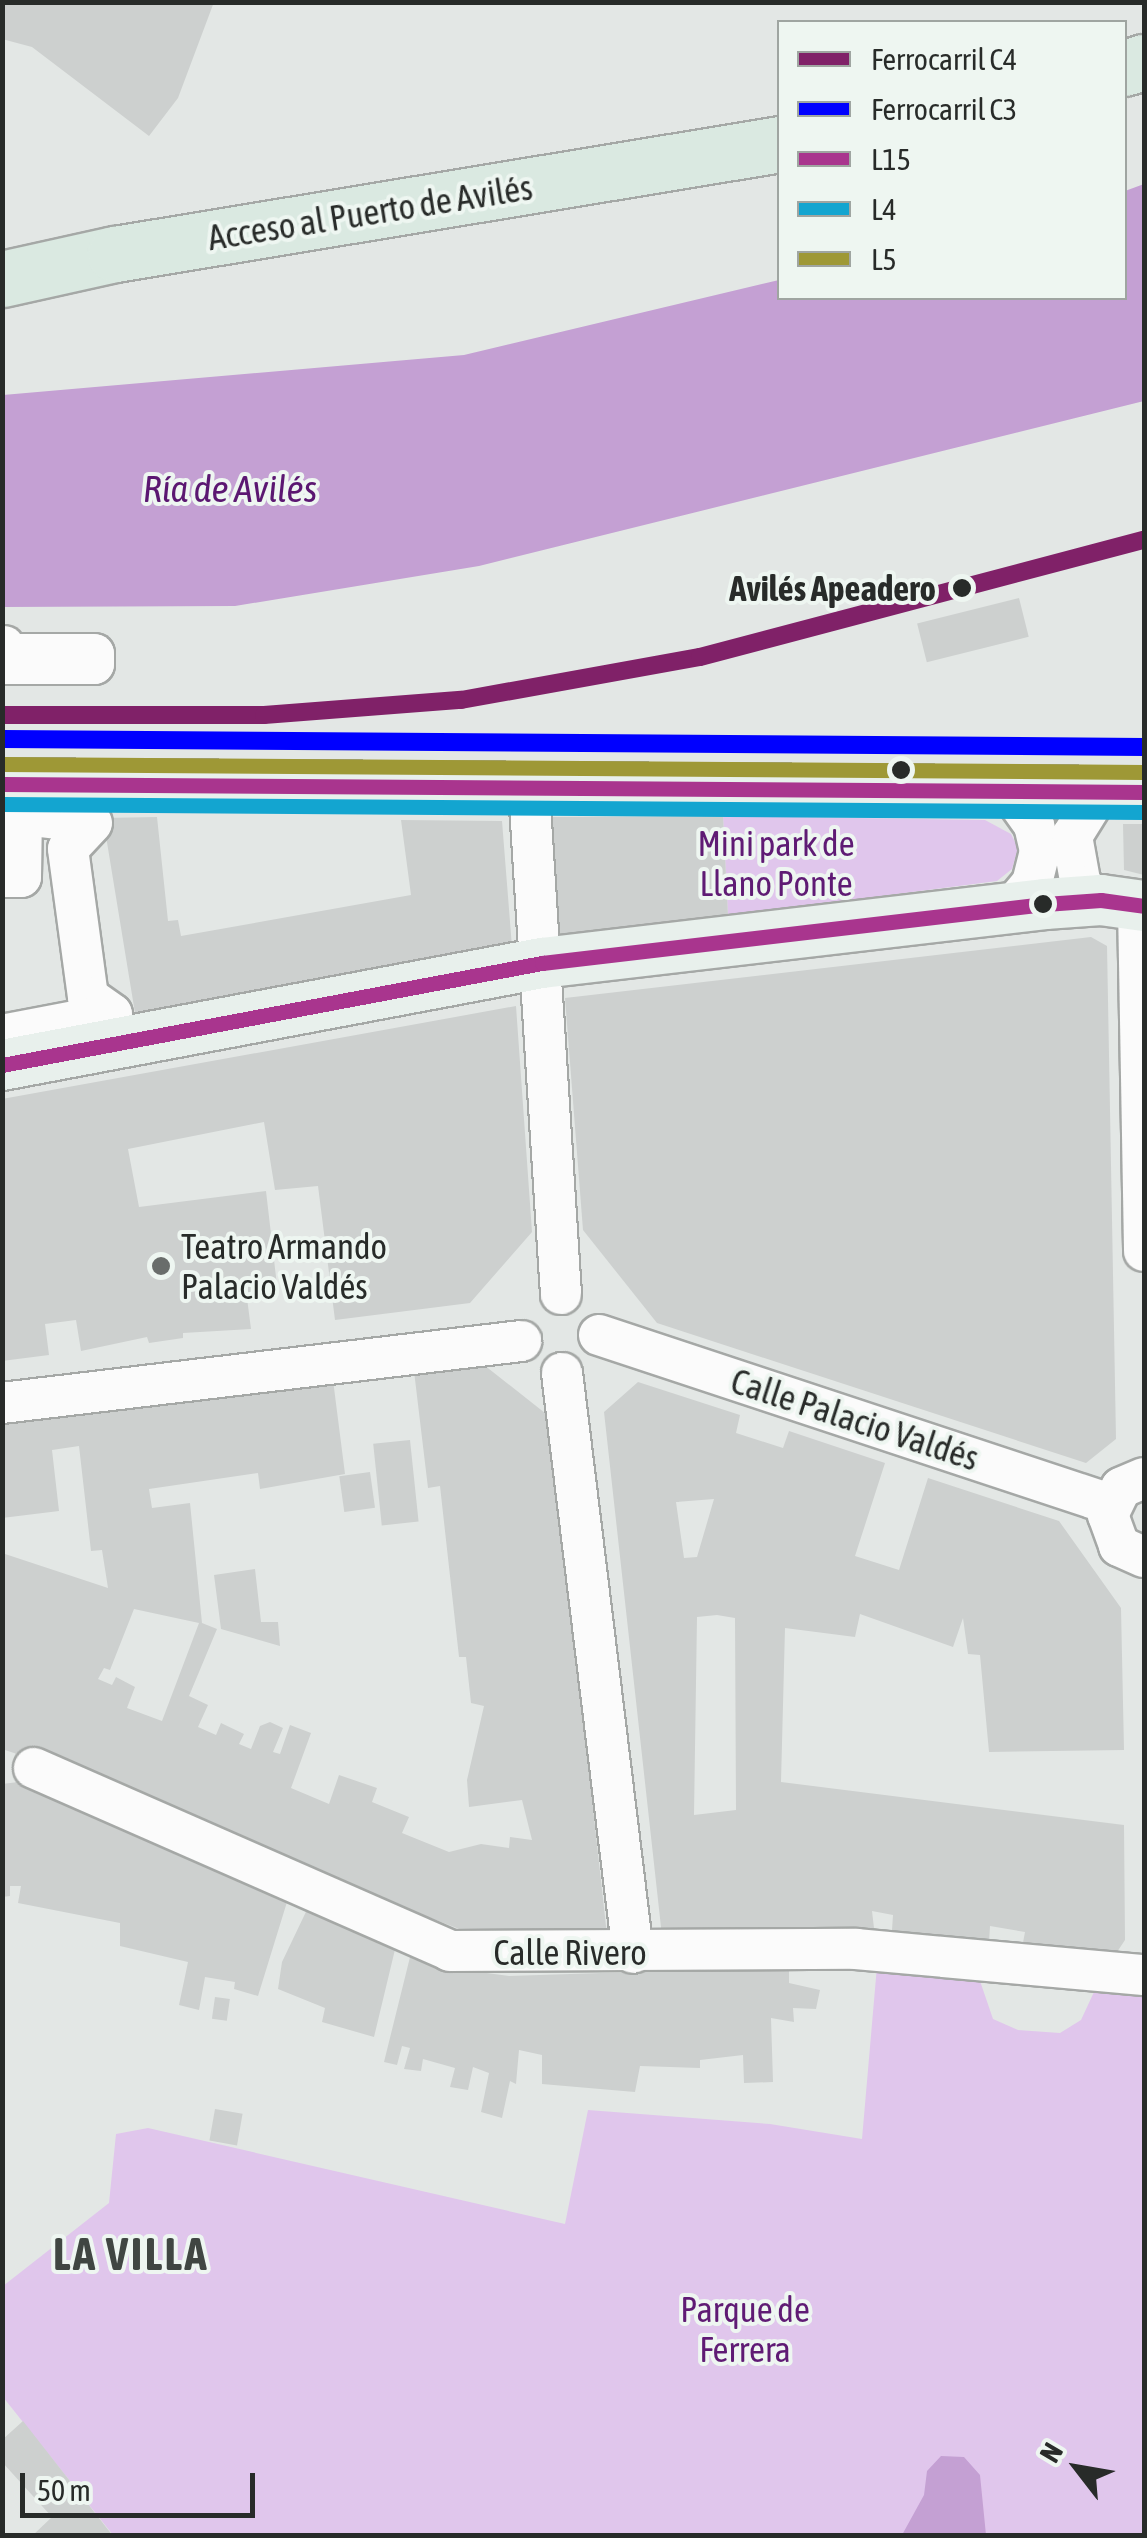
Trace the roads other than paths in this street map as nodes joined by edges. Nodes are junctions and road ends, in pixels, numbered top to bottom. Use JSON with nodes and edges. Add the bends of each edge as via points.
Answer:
{"nodes":[{"id":1,"x":766,"y":149,"type":"edge"},
{"id":2,"x":2,"y":279,"type":"edge"},
{"id":3,"x":2,"y":784,"type":"edge"},
{"id":4,"x":530,"y":790,"type":"junction"},
{"id":5,"x":1009,"y":790,"type":"junction"},
{"id":6,"x":1122,"y":792,"type":"edge"},
{"id":7,"x":89,"y":804,"type":"junction"},
{"id":8,"x":2,"y":877,"type":"edge"},
{"id":9,"x":1128,"y":904,"type":"edge"},
{"id":10,"x":1011,"y":908,"type":"junction"},
{"id":11,"x":542,"y":963,"type":"junction"},
{"id":12,"x":114,"y":1029,"type":"junction"},
{"id":13,"x":2,"y":1036,"type":"edge"},
{"id":14,"x":2,"y":1065,"type":"edge"},
{"id":15,"x":1144,"y":1251,"type":"edge"},
{"id":16,"x":561,"y":1294,"type":"junction"},
{"id":17,"x":599,"y":1335,"type":"junction"},
{"id":18,"x":521,"y":1341,"type":"junction"},
{"id":19,"x":562,"y":1373,"type":"junction"},
{"id":20,"x":2,"y":1403,"type":"edge"},
{"id":21,"x":1144,"y":1478,"type":"edge"},
{"id":22,"x":1110,"y":1504,"type":"junction"},
{"id":23,"x":1144,"y":1557,"type":"edge"},
{"id":24,"x":34,"y":1768,"type":"dead end"},
{"id":25,"x":633,"y":1953,"type":"junction"},
{"id":26,"x":1144,"y":1975,"type":"edge"}],
"edges":[{"from":1,"to":2,"type":"highway","name":"Acceso al Puerto de Avilés","via":[[114,254]]},
{"from":3,"to":7,"type":"main road"},
{"from":4,"to":5,"type":"main road"},
{"from":4,"to":7,"type":"main road"},
{"from":4,"to":11,"type":"street"},
{"from":5,"to":6,"type":"main road"},
{"from":5,"to":10,"type":"street","via":[[1034,825],[1040,851],[1032,883]]},
{"from":6,"to":9,"type":"street","via":[[1072,836],[1073,867],[1082,886]]},
{"from":7,"to":8,"type":"street","via":[[22,814],[21,877]]},
{"from":7,"to":12,"type":"street"},
{"from":9,"to":10,"type":"main road"},
{"from":9,"to":15,"type":"street"},
{"from":10,"to":11,"type":"main road"},
{"from":11,"to":12,"type":"main road"},
{"from":11,"to":16,"type":"street"},
{"from":12,"to":13,"type":"street"},
{"from":12,"to":14,"type":"main road"},
{"from":16,"to":17,"type":"street","via":[[593,1311]]},
{"from":16,"to":18,"type":"street","via":[[526,1312]]},
{"from":17,"to":19,"type":"street","via":[[584,1365]]},
{"from":17,"to":22,"type":"street","name":"Calle Palacio Valdés"},
{"from":18,"to":19,"type":"street","via":[[536,1365]]},
{"from":18,"to":20,"type":"street"},
{"from":19,"to":25,"type":"street"},
{"from":21,"to":22,"type":"street","via":[[1121,1488]]},
{"from":22,"to":23,"type":"street","via":[[1112,1537]]},
{"from":24,"to":25,"type":"street","name":"Calle Rivero","via":[[450,1951]]},
{"from":25,"to":26,"type":"street","name":"Calle Rivero","via":[[856,1949]]}]}
